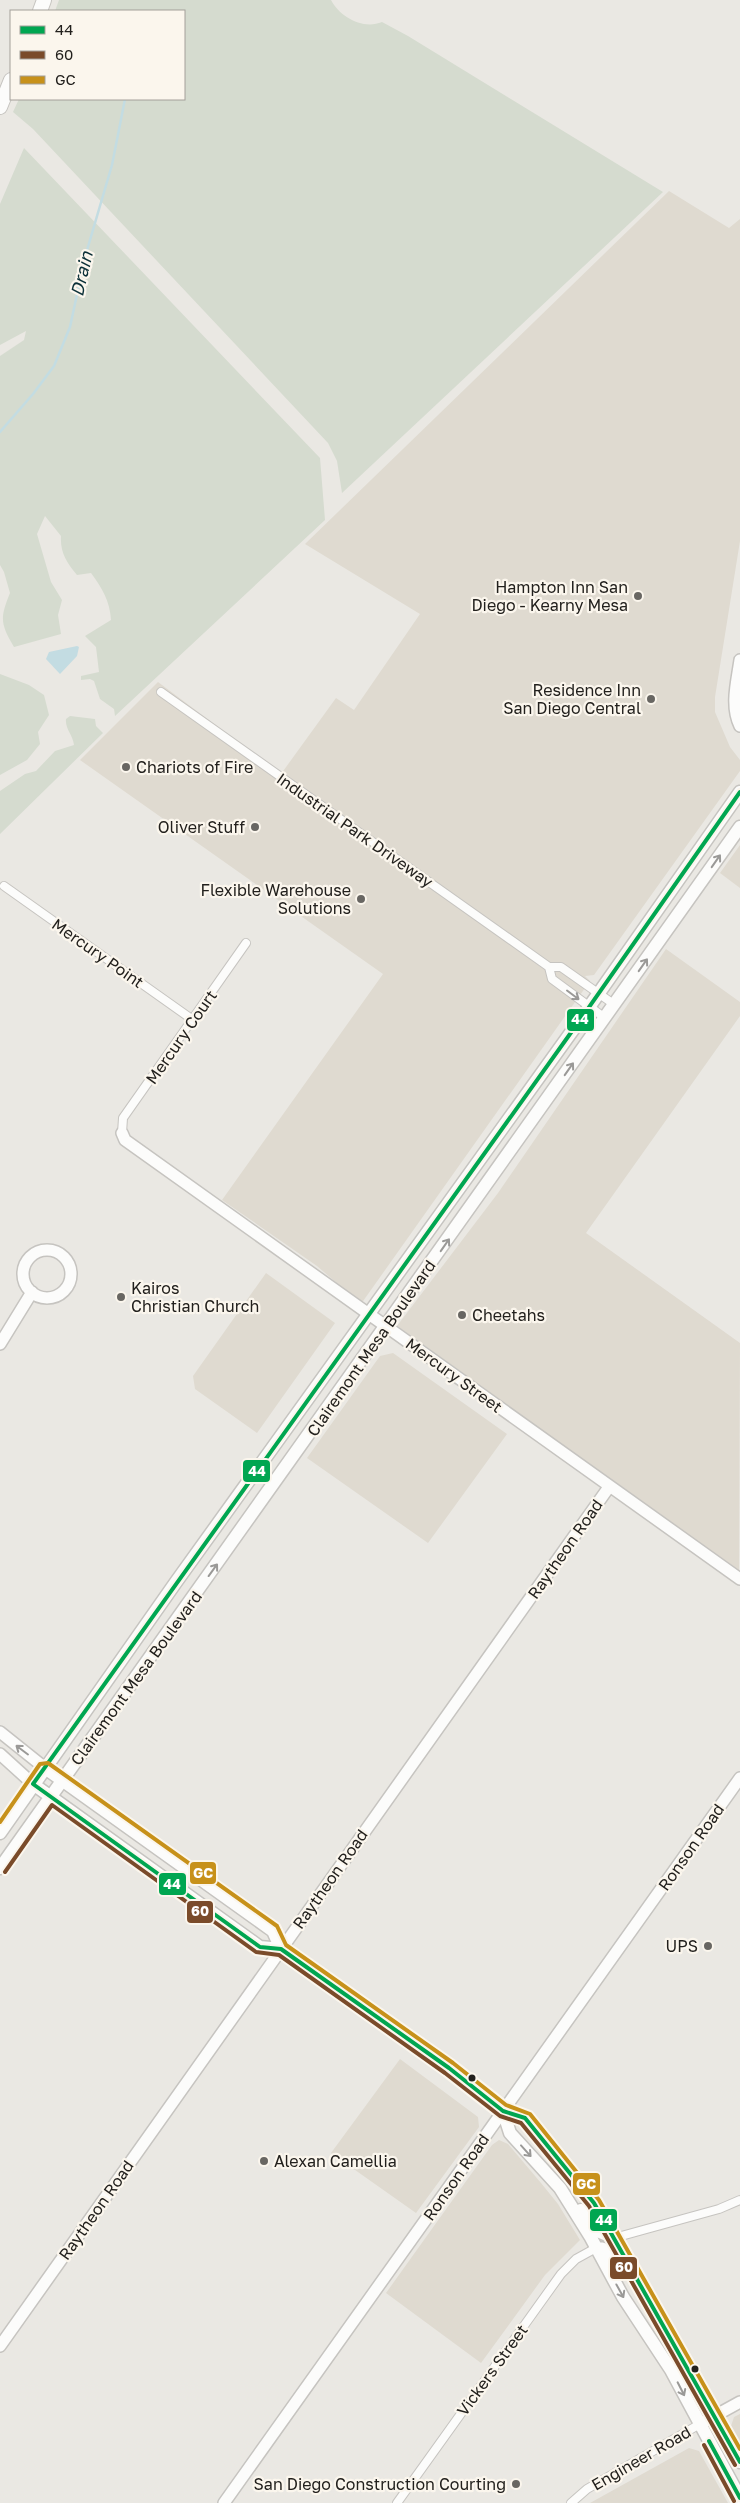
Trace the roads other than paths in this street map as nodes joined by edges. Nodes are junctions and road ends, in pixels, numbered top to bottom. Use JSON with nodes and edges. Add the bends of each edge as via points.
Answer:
{"nodes":[{"id":1,"x":10,"y":82,"type":"edge"},
{"id":2,"x":0,"y":107,"type":"edge"},
{"id":3,"x":740,"y":660,"type":"edge"},
{"id":4,"x":161,"y":692,"type":"dead end"},
{"id":5,"x":740,"y":726,"type":"edge"},
{"id":6,"x":740,"y":792,"type":"edge"},
{"id":7,"x":740,"y":827,"type":"edge"},
{"id":8,"x":4,"y":886,"type":"dead end"},
{"id":9,"x":246,"y":943,"type":"dead end"},
{"id":10,"x":549,"y":967,"type":"junction"},
{"id":11,"x":598,"y":994,"type":"junction"},
{"id":12,"x":615,"y":1005,"type":"junction"},
{"id":13,"x":589,"y":1007,"type":"junction"},
{"id":14,"x":605,"y":1018,"type":"junction"},
{"id":15,"x":193,"y":1020,"type":"junction"},
{"id":16,"x":122,"y":1133,"type":"joint"},
{"id":17,"x":32,"y":1292,"type":"junction"},
{"id":18,"x":368,"y":1314,"type":"junction"},
{"id":19,"x":386,"y":1327,"type":"junction"},
{"id":20,"x":0,"y":1344,"type":"edge"},
{"id":21,"x":609,"y":1487,"type":"junction"},
{"id":22,"x":740,"y":1579,"type":"edge"},
{"id":23,"x":0,"y":1732,"type":"edge"},
{"id":24,"x":0,"y":1754,"type":"edge"},
{"id":25,"x":45,"y":1768,"type":"junction"},
{"id":26,"x":740,"y":1778,"type":"edge"},
{"id":27,"x":62,"y":1780,"type":"junction"},
{"id":28,"x":33,"y":1784,"type":"junction"},
{"id":29,"x":50,"y":1796,"type":"junction"},
{"id":30,"x":0,"y":1833,"type":"edge"},
{"id":31,"x":0,"y":1868,"type":"edge"},
{"id":32,"x":281,"y":1949,"type":"junction"},
{"id":33,"x":503,"y":2111,"type":"junction"},
{"id":34,"x":560,"y":2188,"type":"junction"},
{"id":35,"x":740,"y":2200,"type":"edge"},
{"id":36,"x":614,"y":2238,"type":"junction"},
{"id":37,"x":596,"y":2248,"type":"junction"},
{"id":38,"x":649,"y":2302,"type":"junction"},
{"id":39,"x":0,"y":2346,"type":"edge"},
{"id":40,"x":740,"y":2402,"type":"edge"},
{"id":41,"x":715,"y":2416,"type":"junction"},
{"id":42,"x":700,"y":2424,"type":"junction"},
{"id":43,"x":740,"y":2462,"type":"edge"},
{"id":44,"x":740,"y":2498,"type":"edge"},
{"id":45,"x":224,"y":2503,"type":"edge"},
{"id":46,"x":397,"y":2503,"type":"edge"},
{"id":47,"x":571,"y":2503,"type":"edge"}],
"edges":[{"from":1,"to":2,"type":"highway"},
{"from":3,"to":5,"type":"street","via":[[735,696],[736,718]]},
{"from":4,"to":10,"type":"street","name":"Industrial Park Driveway"},
{"from":6,"to":11,"type":"main road","name":"Clairemont Mesa Boulevard"},
{"from":12,"to":7,"type":"main road","name":"Clairemont Mesa Boulevard","one_way":true},
{"from":8,"to":15,"type":"street","name":"Mercury Point"},
{"from":9,"to":15,"type":"street","name":"Mercury Court"},
{"from":10,"to":11,"type":"street","name":"Industrial Park Driveway","via":[[561,967]]},
{"from":10,"to":13,"type":"street","name":"Industrial Park Driveway","one_way":true,"via":[[552,979]]},
{"from":11,"to":12,"type":"street","name":"Industrial Park Driveway"},
{"from":11,"to":13,"type":"main road","name":"Clairemont Mesa Boulevard"},
{"from":12,"to":14,"type":"main road","name":"Clairemont Mesa Boulevard"},
{"from":13,"to":14,"type":"street","name":"Industrial Park Driveway"},
{"from":13,"to":18,"type":"main road","name":"Clairemont Mesa Boulevard"},
{"from":19,"to":14,"type":"main road","name":"Clairemont Mesa Boulevard","one_way":true},
{"from":15,"to":16,"type":"street","name":"Mercury Court","via":[[123,1118]]},
{"from":16,"to":18,"type":"street","name":"Mercury Street","via":[[125,1140]]},
{"from":17,"to":17,"type":"street","via":[[50,1298],[63,1292],[71,1278],[71,1270],[63,1256],[49,1250],[30,1258],[24,1279]]},
{"from":17,"to":20,"type":"street"},
{"from":18,"to":19,"type":"street","name":"Mercury Street"},
{"from":18,"to":25,"type":"main road","name":"Clairemont Mesa Boulevard"},
{"from":19,"to":21,"type":"street","name":"Mercury Street"},
{"from":27,"to":19,"type":"main road","name":"Clairemont Mesa Boulevard","one_way":true},
{"from":21,"to":22,"type":"street","name":"Mercury Street"},
{"from":21,"to":32,"type":"street","name":"Raytheon Road"},
{"from":25,"to":23,"type":"street","one_way":true},
{"from":24,"to":28,"type":"street"},
{"from":25,"to":27,"type":"main road"},
{"from":25,"to":28,"type":"main road","name":"Clairemont Mesa Boulevard"},
{"from":26,"to":33,"type":"street","name":"Ronson Road"},
{"from":27,"to":29,"type":"main road","name":"Clairemont Mesa Boulevard"},
{"from":27,"to":32,"type":"main road","via":[[273,1931]]},
{"from":28,"to":29,"type":"main road"},
{"from":28,"to":30,"type":"main road","name":"Clairemont Mesa Boulevard"},
{"from":29,"to":31,"type":"main road","name":"Clairemont Mesa Boulevard"},
{"from":29,"to":32,"type":"main road","via":[[260,1947]]},
{"from":32,"to":33,"type":"main road","via":[[449,2068]]},
{"from":32,"to":39,"type":"street","name":"Raytheon Road"},
{"from":33,"to":34,"type":"main road","one_way":true,"via":[[510,2133]]},
{"from":33,"to":36,"type":"main road","via":[[525,2118],[581,2184]]},
{"from":33,"to":45,"type":"street","name":"Ronson Road"},
{"from":34,"to":36,"type":"main road","via":[[600,2232]]},
{"from":34,"to":37,"type":"main road"},
{"from":35,"to":36,"type":"street","via":[[719,2209]]},
{"from":36,"to":38,"type":"main road"},
{"from":37,"to":38,"type":"main road","via":[[602,2247],[610,2252],[637,2297]]},
{"from":37,"to":42,"type":"main road","one_way":true,"via":[[622,2296],[671,2370]]},
{"from":37,"to":46,"type":"street","name":"Vickers Street","via":[[576,2259],[561,2274]]},
{"from":38,"to":41,"type":"main road"},
{"from":40,"to":41,"type":"street","name":"Engineer Road"},
{"from":41,"to":42,"type":"street","name":"Engineer Road"},
{"from":41,"to":43,"type":"main road"},
{"from":42,"to":44,"type":"main road"},
{"from":42,"to":47,"type":"street","name":"Engineer Road","via":[[587,2489]]}]}
